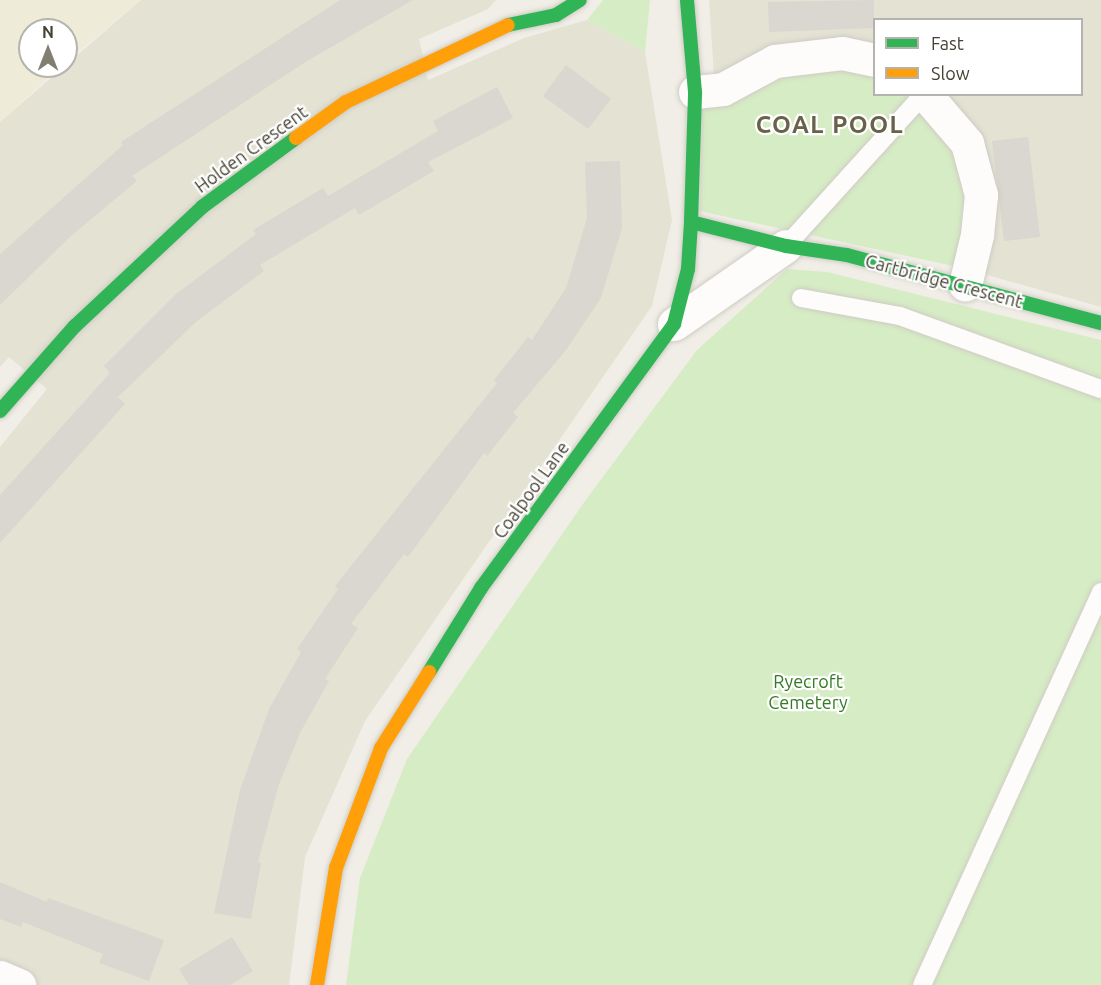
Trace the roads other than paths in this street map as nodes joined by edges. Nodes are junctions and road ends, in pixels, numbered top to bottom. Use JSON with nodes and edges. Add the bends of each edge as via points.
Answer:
{"nodes":[{"id":1,"x":580,"y":0,"type":"edge"},
{"id":2,"x":687,"y":0,"type":"edge"},
{"id":3,"x":873,"y":60,"type":"edge"},
{"id":4,"x":695,"y":92,"type":"junction"},
{"id":5,"x":923,"y":96,"type":"edge"},
{"id":6,"x":927,"y":96,"type":"edge"},
{"id":7,"x":691,"y":222,"type":"junction"},
{"id":8,"x":786,"y":246,"type":"junction"},
{"id":9,"x":965,"y":285,"type":"junction"},
{"id":10,"x":801,"y":298,"type":"dead end"},
{"id":11,"x":1101,"y":323,"type":"edge"},
{"id":12,"x":674,"y":324,"type":"junction"},
{"id":13,"x":1101,"y":389,"type":"edge"},
{"id":14,"x":0,"y":411,"type":"edge"},
{"id":15,"x":1101,"y":592,"type":"edge"},
{"id":16,"x":0,"y":977,"type":"edge"},
{"id":17,"x":19,"y":985,"type":"edge"},
{"id":18,"x":317,"y":985,"type":"edge"},
{"id":19,"x":922,"y":985,"type":"edge"}],
"edges":[{"from":1,"to":14,"type":"street","name":"Holden Crescent","via":[[556,15],[504,26],[346,102],[202,207],[75,326]]},
{"from":2,"to":4,"type":"street","name":"Coalpool Lane"},
{"from":3,"to":4,"type":"street","via":[[842,52],[775,61],[723,89]]},
{"from":4,"to":7,"type":"street","name":"Coalpool Lane"},
{"from":5,"to":8,"type":"lane"},
{"from":6,"to":9,"type":"street","via":[[967,143],[981,195],[977,235]]},
{"from":7,"to":8,"type":"street","name":"Cartbridge Crescent"},
{"from":7,"to":12,"type":"street","name":"Coalpool Lane","via":[[688,268]]},
{"from":8,"to":9,"type":"street","name":"Cartbridge Crescent","via":[[847,255]]},
{"from":8,"to":12,"type":"street"},
{"from":9,"to":11,"type":"street","name":"Cartbridge Crescent"},
{"from":10,"to":13,"type":"lane","via":[[900,316]]},
{"from":12,"to":18,"type":"street","name":"Coalpool Lane","via":[[481,588],[381,748],[336,868]]},
{"from":15,"to":19,"type":"lane"},
{"from":16,"to":17,"type":"street"}]}
